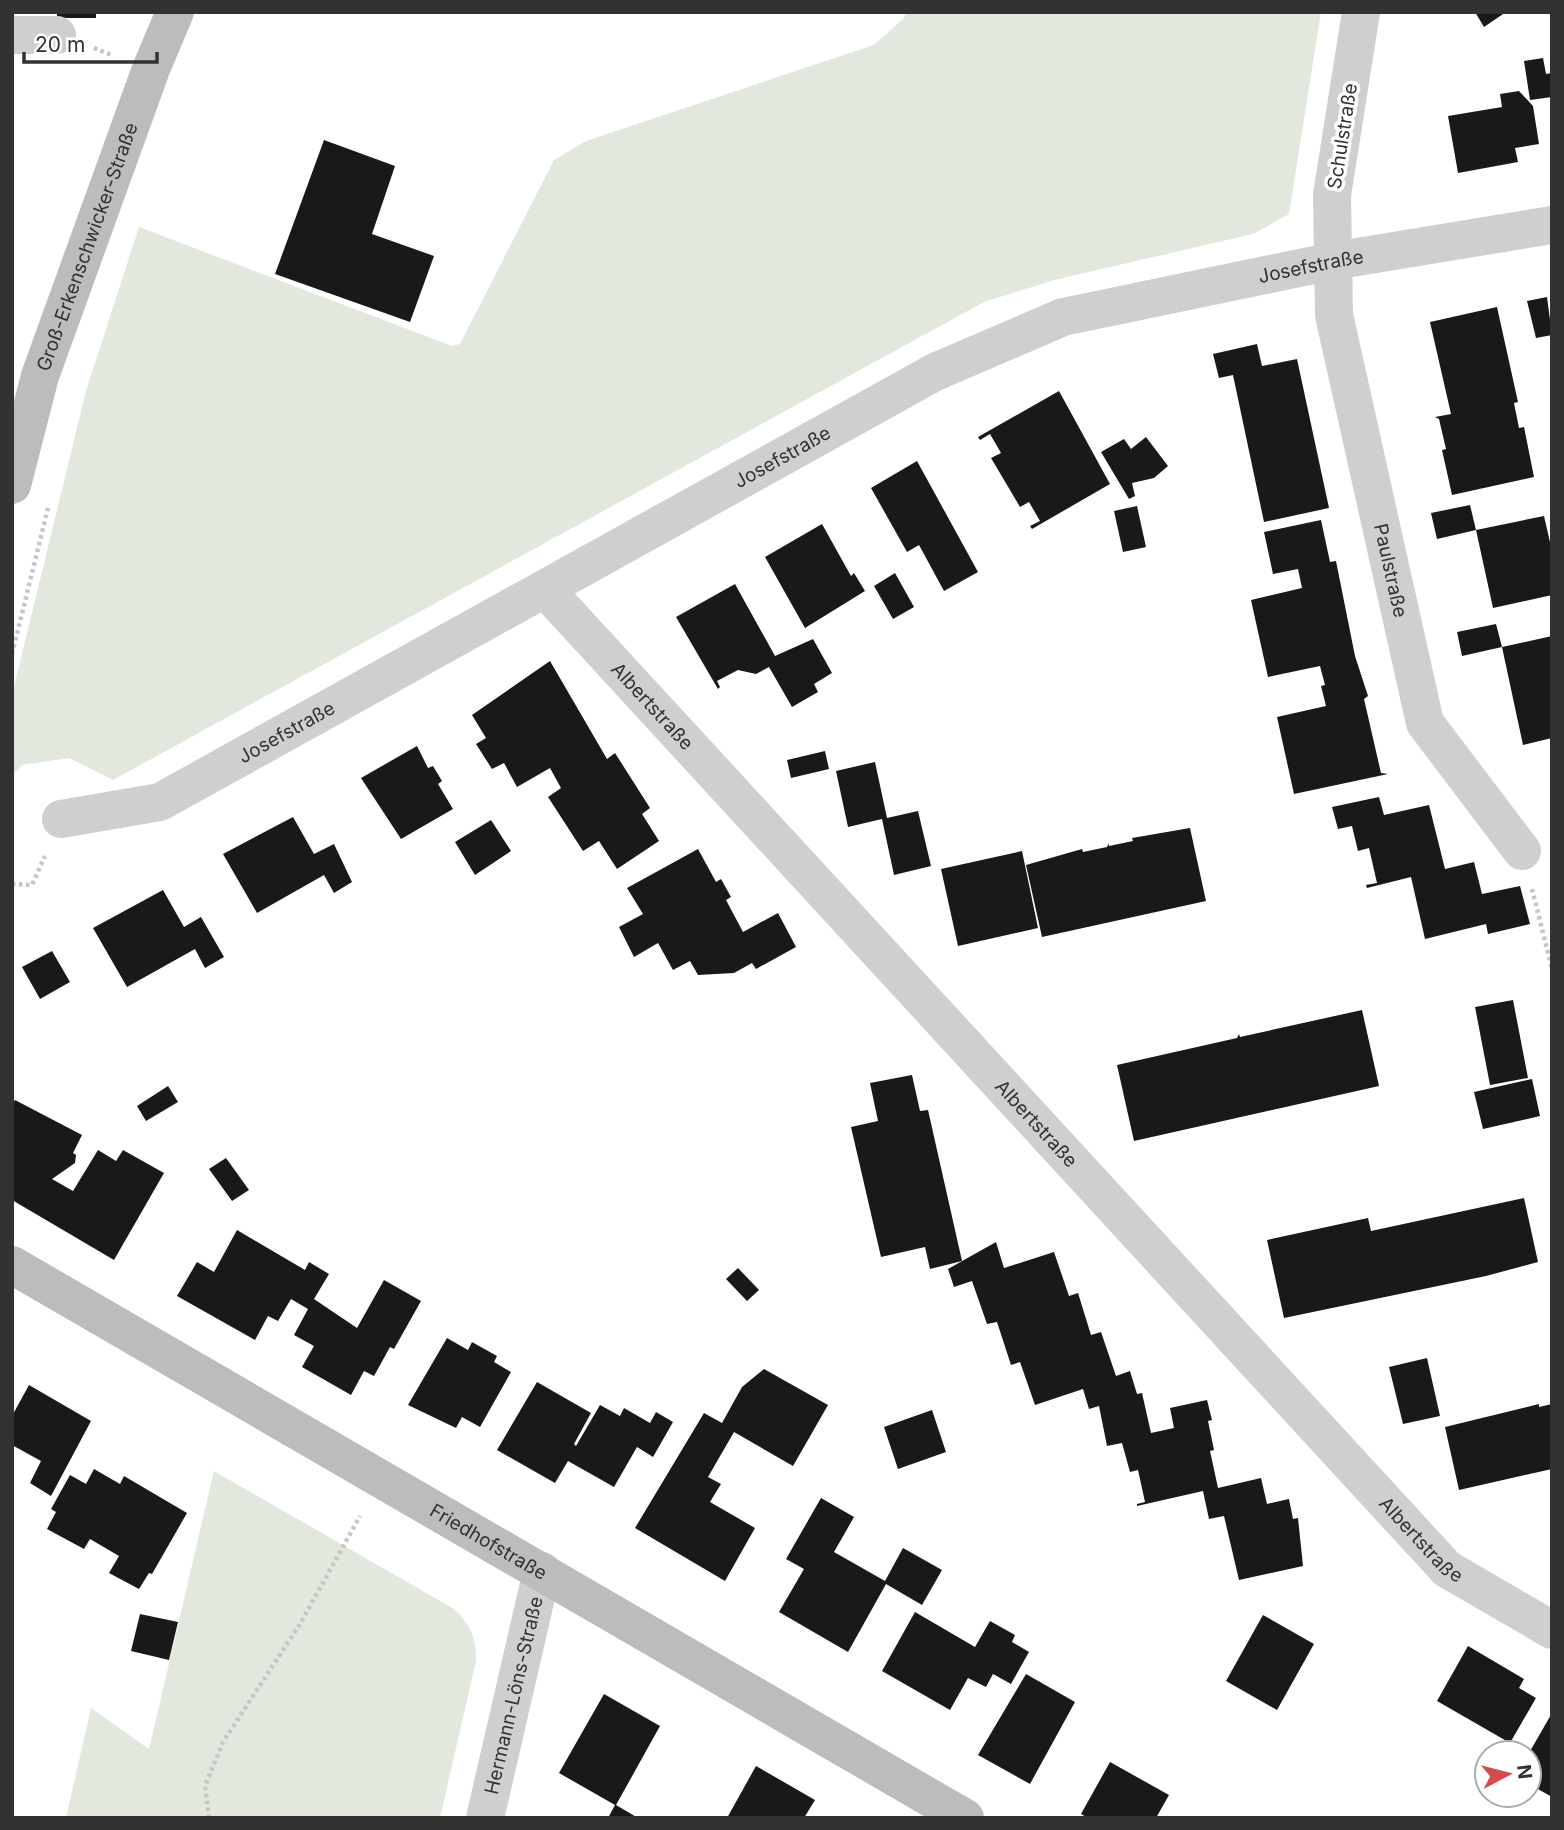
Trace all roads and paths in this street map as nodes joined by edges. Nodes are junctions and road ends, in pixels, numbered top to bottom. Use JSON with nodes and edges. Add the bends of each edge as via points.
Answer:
{"nodes":[{"id":1,"x":175,"y":12,"type":"edge"},
{"id":2,"x":1361,"y":12,"type":"edge"},
{"id":3,"x":36,"y":29,"type":"edge"},
{"id":4,"x":151,"y":69,"type":"junction"},
{"id":5,"x":1552,"y":225,"type":"edge"},
{"id":6,"x":1333,"y":261,"type":"junction"},
{"id":7,"x":12,"y":485,"type":"edge"},
{"id":8,"x":545,"y":589,"type":"junction"},
{"id":9,"x":61,"y":819,"type":"dead end"},
{"id":10,"x":1522,"y":851,"type":"joint"},
{"id":11,"x":1552,"y":969,"type":"edge"},
{"id":12,"x":12,"y":1265,"type":"edge"},
{"id":13,"x":381,"y":1479,"type":"junction"},
{"id":14,"x":542,"y":1571,"type":"junction"},
{"id":15,"x":1552,"y":1630,"type":"edge"},
{"id":16,"x":209,"y":1818,"type":"edge"},
{"id":17,"x":485,"y":1818,"type":"edge"},
{"id":18,"x":965,"y":1818,"type":"edge"}],
"edges":[{"from":1,"to":4,"type":"main road","name":"Groß-Erkenschwicker-Straße"},
{"from":2,"to":6,"type":"street","name":"Schulstraße","via":[[1332,195]]},
{"from":3,"to":4,"type":"path"},
{"from":4,"to":7,"type":"main road","name":"Groß-Erkenschwicker-Straße","via":[[40,376]]},
{"from":5,"to":6,"type":"street","name":"Josefstraße"},
{"from":6,"to":8,"type":"street","name":"Josefstraße","via":[[1063,317],[934,372]]},
{"from":6,"to":10,"type":"street","name":"Paulstraße","via":[[1334,315],[1425,723]]},
{"from":8,"to":9,"type":"street","name":"Josefstraße","via":[[160,802]]},
{"from":8,"to":15,"type":"street","name":"Albertstraße","via":[[1447,1569]]},
{"from":10,"to":11,"type":"path"},
{"from":12,"to":13,"type":"main road","name":"Friedhofstraße"},
{"from":13,"to":14,"type":"main road","name":"Friedhofstraße"},
{"from":13,"to":16,"type":"path","via":[[300,1624],[223,1742],[205,1786]]},
{"from":14,"to":17,"type":"street","name":"Hermann-Löns-Straße"},
{"from":14,"to":18,"type":"main road","name":"Friedhofstraße"}]}
